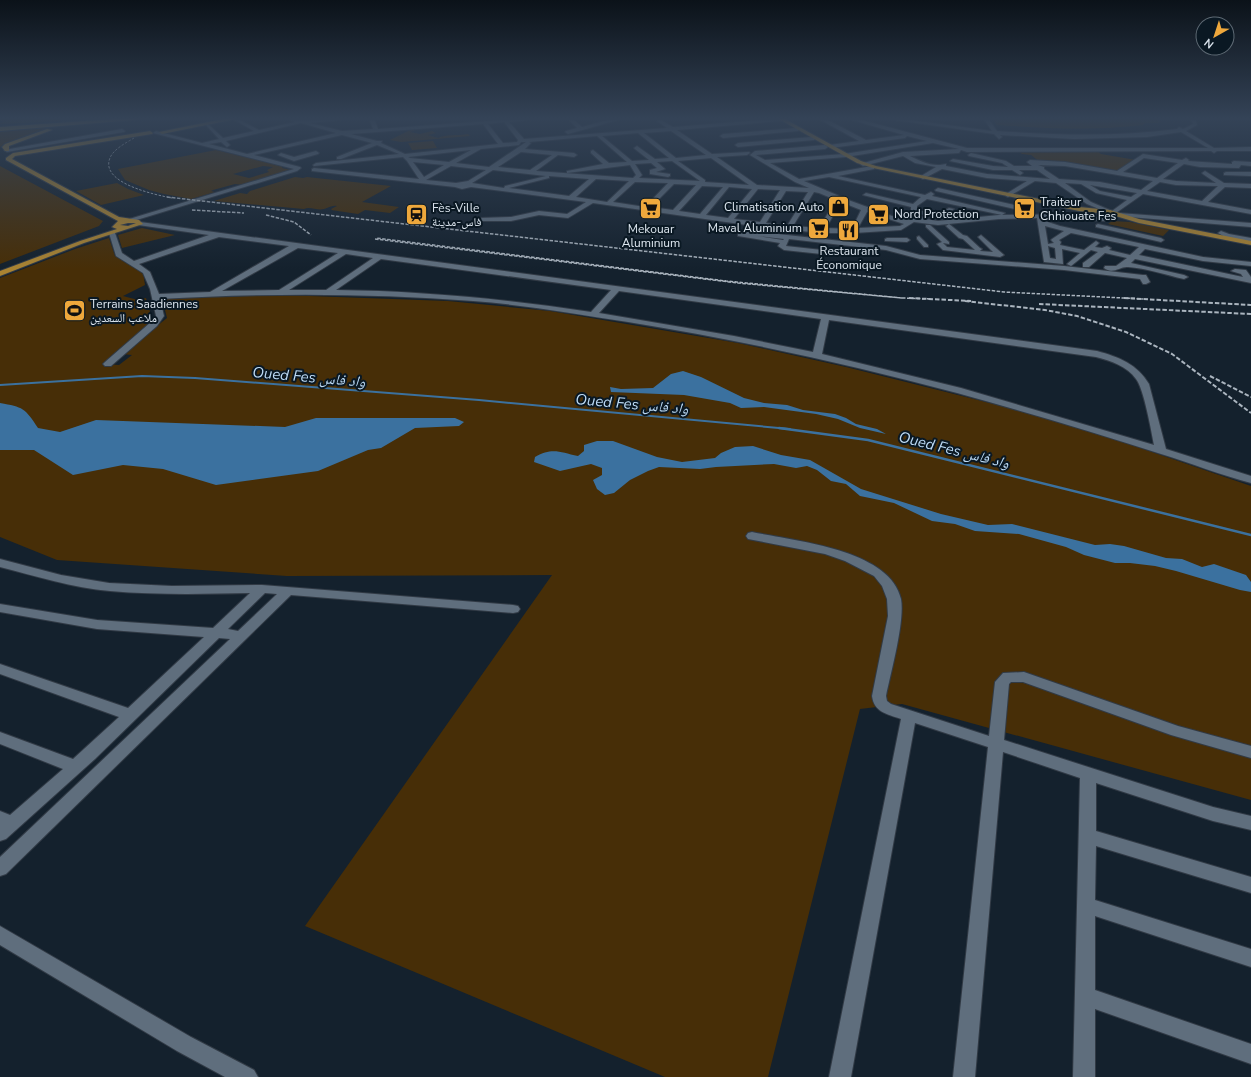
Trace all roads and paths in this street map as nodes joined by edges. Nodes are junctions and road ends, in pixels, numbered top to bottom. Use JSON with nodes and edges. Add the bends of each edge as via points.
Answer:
{"nodes":[{"id":1,"x":17,"y":168,"type":"edge"},
{"id":2,"x":21,"y":168,"type":"edge"},
{"id":3,"x":304,"y":168,"type":"edge"},
{"id":4,"x":311,"y":168,"type":"edge"},
{"id":5,"x":328,"y":168,"type":"edge"},
{"id":6,"x":415,"y":168,"type":"edge"},
{"id":7,"x":443,"y":168,"type":"edge"},
{"id":8,"x":490,"y":168,"type":"edge"},
{"id":9,"x":493,"y":168,"type":"edge"},
{"id":10,"x":536,"y":168,"type":"edge"},
{"id":11,"x":571,"y":168,"type":"edge"},
{"id":12,"x":589,"y":168,"type":"edge"},
{"id":13,"x":636,"y":168,"type":"edge"},
{"id":14,"x":686,"y":168,"type":"edge"},
{"id":15,"x":728,"y":168,"type":"edge"},
{"id":16,"x":775,"y":168,"type":"edge"},
{"id":17,"x":870,"y":168,"type":"edge"},
{"id":18,"x":873,"y":168,"type":"edge"},
{"id":19,"x":881,"y":168,"type":"edge"},
{"id":20,"x":939,"y":168,"type":"edge"},
{"id":21,"x":947,"y":168,"type":"edge"},
{"id":22,"x":993,"y":168,"type":"edge"},
{"id":23,"x":1033,"y":168,"type":"edge"},
{"id":24,"x":1040,"y":168,"type":"edge"},
{"id":25,"x":1045,"y":168,"type":"edge"},
{"id":26,"x":1089,"y":168,"type":"edge"},
{"id":27,"x":1124,"y":168,"type":"edge"},
{"id":28,"x":1174,"y":168,"type":"edge"},
{"id":29,"x":307,"y":169,"type":"junction"},
{"id":30,"x":662,"y":169,"type":"joint"},
{"id":31,"x":1014,"y":169,"type":"junction"},
{"id":32,"x":1178,"y":169,"type":"joint"},
{"id":33,"x":325,"y":170,"type":"junction"},
{"id":34,"x":1099,"y":170,"type":"junction"},
{"id":35,"x":531,"y":172,"type":"junction"},
{"id":36,"x":1118,"y":173,"type":"junction"},
{"id":37,"x":1251,"y":174,"type":"edge"},
{"id":38,"x":558,"y":175,"type":"junction"},
{"id":39,"x":670,"y":175,"type":"junction"},
{"id":40,"x":695,"y":175,"type":"junction"},
{"id":41,"x":827,"y":175,"type":"junction"},
{"id":42,"x":595,"y":177,"type":"junction"},
{"id":43,"x":685,"y":177,"type":"junction"},
{"id":44,"x":923,"y":177,"type":"junction"},
{"id":45,"x":603,"y":178,"type":"junction"},
{"id":46,"x":811,"y":178,"type":"junction"},
{"id":47,"x":1031,"y":179,"type":"junction"},
{"id":48,"x":422,"y":180,"type":"junction"},
{"id":49,"x":635,"y":180,"type":"junction"},
{"id":50,"x":1056,"y":180,"type":"junction"},
{"id":51,"x":1084,"y":180,"type":"junction"},
{"id":52,"x":1157,"y":180,"type":"junction"},
{"id":53,"x":797,"y":181,"type":"junction"},
{"id":54,"x":853,"y":181,"type":"junction"},
{"id":55,"x":676,"y":182,"type":"junction"},
{"id":56,"x":464,"y":184,"type":"junction"},
{"id":57,"x":702,"y":184,"type":"junction"},
{"id":58,"x":950,"y":184,"type":"junction"},
{"id":59,"x":843,"y":185,"type":"junction"},
{"id":60,"x":1223,"y":185,"type":"junction"},
{"id":61,"x":727,"y":186,"type":"junction"},
{"id":62,"x":1251,"y":186,"type":"edge"},
{"id":63,"x":883,"y":187,"type":"junction"},
{"id":64,"x":502,"y":188,"type":"junction"},
{"id":65,"x":757,"y":188,"type":"junction"},
{"id":66,"x":784,"y":189,"type":"junction"},
{"id":67,"x":938,"y":190,"type":"junction"},
{"id":68,"x":812,"y":191,"type":"junction"},
{"id":69,"x":823,"y":191,"type":"junction"},
{"id":70,"x":1142,"y":191,"type":"junction"},
{"id":71,"x":1217,"y":191,"type":"junction"},
{"id":72,"x":873,"y":192,"type":"junction"},
{"id":73,"x":1251,"y":192,"type":"edge"},
{"id":74,"x":866,"y":195,"type":"junction"},
{"id":75,"x":1008,"y":195,"type":"junction"},
{"id":76,"x":926,"y":197,"type":"junction"},
{"id":77,"x":571,"y":198,"type":"junction"},
{"id":78,"x":840,"y":198,"type":"junction"},
{"id":79,"x":1131,"y":199,"type":"junction"},
{"id":80,"x":1206,"y":200,"type":"junction"},
{"id":81,"x":591,"y":202,"type":"junction"},
{"id":82,"x":850,"y":202,"type":"junction"},
{"id":83,"x":948,"y":202,"type":"junction"},
{"id":84,"x":609,"y":203,"type":"junction"},
{"id":85,"x":1089,"y":203,"type":"junction"},
{"id":86,"x":1251,"y":206,"type":"edge"},
{"id":87,"x":647,"y":208,"type":"junction"},
{"id":88,"x":866,"y":208,"type":"junction"},
{"id":89,"x":914,"y":208,"type":"junction"},
{"id":90,"x":675,"y":212,"type":"junction"},
{"id":91,"x":1251,"y":212,"type":"edge"},
{"id":92,"x":1094,"y":213,"type":"junction"},
{"id":93,"x":702,"y":216,"type":"junction"},
{"id":94,"x":1017,"y":216,"type":"junction"},
{"id":95,"x":481,"y":219,"type":"dead end"},
{"id":96,"x":1108,"y":219,"type":"junction"},
{"id":97,"x":730,"y":220,"type":"junction"},
{"id":98,"x":1040,"y":220,"type":"junction"},
{"id":99,"x":124,"y":223,"type":"junction"},
{"id":100,"x":920,"y":223,"type":"junction"},
{"id":101,"x":1210,"y":223,"type":"junction"},
{"id":102,"x":140,"y":224,"type":"junction"},
{"id":103,"x":761,"y":225,"type":"junction"},
{"id":104,"x":1251,"y":225,"type":"edge"},
{"id":105,"x":949,"y":226,"type":"dead end"},
{"id":106,"x":790,"y":229,"type":"junction"},
{"id":107,"x":1070,"y":230,"type":"junction"},
{"id":108,"x":821,"y":231,"type":"junction"},
{"id":109,"x":854,"y":231,"type":"junction"},
{"id":110,"x":1251,"y":232,"type":"edge"},
{"id":111,"x":112,"y":233,"type":"junction"},
{"id":112,"x":1221,"y":233,"type":"dead end"},
{"id":113,"x":220,"y":234,"type":"junction"},
{"id":114,"x":1088,"y":234,"type":"junction"},
{"id":115,"x":977,"y":236,"type":"dead end"},
{"id":116,"x":919,"y":238,"type":"dead end"},
{"id":117,"x":1103,"y":238,"type":"junction"},
{"id":118,"x":786,"y":239,"type":"junction"},
{"id":119,"x":887,"y":240,"type":"dead end"},
{"id":120,"x":1251,"y":240,"type":"edge"},
{"id":121,"x":908,"y":241,"type":"dead end"},
{"id":122,"x":1159,"y":242,"type":"junction"},
{"id":123,"x":297,"y":244,"type":"junction"},
{"id":124,"x":956,"y":244,"type":"dead end"},
{"id":125,"x":1045,"y":244,"type":"junction"},
{"id":126,"x":1112,"y":244,"type":"dead end"},
{"id":127,"x":1251,"y":244,"type":"edge"},
{"id":128,"x":926,"y":246,"type":"dead end"},
{"id":129,"x":1127,"y":246,"type":"dead end"},
{"id":130,"x":978,"y":249,"type":"dead end"},
{"id":131,"x":346,"y":251,"type":"junction"},
{"id":132,"x":962,"y":251,"type":"junction"},
{"id":133,"x":1104,"y":251,"type":"junction"},
{"id":134,"x":831,"y":253,"type":"dead end"},
{"id":135,"x":1059,"y":253,"type":"junction"},
{"id":136,"x":1117,"y":254,"type":"junction"},
{"id":137,"x":381,"y":256,"type":"junction"},
{"id":138,"x":1079,"y":256,"type":"junction"},
{"id":139,"x":1133,"y":256,"type":"junction"},
{"id":140,"x":1251,"y":256,"type":"edge"},
{"id":141,"x":1163,"y":261,"type":"junction"},
{"id":142,"x":1089,"y":263,"type":"junction"},
{"id":143,"x":1231,"y":263,"type":"junction"},
{"id":144,"x":1251,"y":263,"type":"edge"},
{"id":145,"x":132,"y":264,"type":"junction"},
{"id":146,"x":1104,"y":265,"type":"junction"},
{"id":147,"x":0,"y":267,"type":"edge"},
{"id":148,"x":1192,"y":269,"type":"junction"},
{"id":149,"x":1238,"y":272,"type":"edge"},
{"id":150,"x":0,"y":274,"type":"edge"},
{"id":151,"x":1146,"y":282,"type":"dead end"},
{"id":152,"x":616,"y":289,"type":"junction"},
{"id":153,"x":279,"y":293,"type":"junction"},
{"id":154,"x":326,"y":293,"type":"junction"},
{"id":155,"x":212,"y":294,"type":"junction"},
{"id":156,"x":155,"y":297,"type":"junction"},
{"id":157,"x":593,"y":314,"type":"junction"},
{"id":158,"x":826,"y":317,"type":"junction"},
{"id":159,"x":817,"y":355,"type":"junction"},
{"id":160,"x":108,"y":364,"type":"dead end"},
{"id":161,"x":1161,"y":450,"type":"junction"},
{"id":162,"x":1251,"y":480,"type":"edge"},
{"id":163,"x":752,"y":536,"type":"dead end"},
{"id":164,"x":0,"y":563,"type":"edge"},
{"id":165,"x":262,"y":589,"type":"junction"},
{"id":166,"x":288,"y":591,"type":"junction"},
{"id":167,"x":0,"y":608,"type":"edge"},
{"id":168,"x":513,"y":609,"type":"dead end"},
{"id":169,"x":218,"y":632,"type":"junction"},
{"id":170,"x":242,"y":636,"type":"junction"},
{"id":171,"x":0,"y":669,"type":"edge"},
{"id":172,"x":131,"y":715,"type":"junction"},
{"id":173,"x":909,"y":717,"type":"junction"},
{"id":174,"x":0,"y":738,"type":"edge"},
{"id":175,"x":996,"y":744,"type":"junction"},
{"id":176,"x":1251,"y":752,"type":"edge"},
{"id":177,"x":76,"y":767,"type":"junction"},
{"id":178,"x":1088,"y":774,"type":"junction"},
{"id":179,"x":6,"y":820,"type":"edge"},
{"id":180,"x":1251,"y":823,"type":"edge"},
{"id":181,"x":0,"y":834,"type":"edge"},
{"id":182,"x":1087,"y":836,"type":"junction"},
{"id":183,"x":0,"y":868,"type":"edge"},
{"id":184,"x":1251,"y":885,"type":"edge"},
{"id":185,"x":1086,"y":905,"type":"junction"},
{"id":186,"x":0,"y":935,"type":"edge"},
{"id":187,"x":1251,"y":958,"type":"edge"},
{"id":188,"x":1085,"y":996,"type":"junction"},
{"id":189,"x":1251,"y":1054,"type":"edge"},
{"id":190,"x":247,"y":1077,"type":"edge"},
{"id":191,"x":840,"y":1077,"type":"edge"},
{"id":192,"x":964,"y":1077,"type":"edge"},
{"id":193,"x":1084,"y":1077,"type":"edge"}],
"edges":[{"from":1,"to":99,"type":"main road"},
{"from":2,"to":99,"type":"main road"},
{"from":3,"to":29,"type":"street"},
{"from":4,"to":29,"type":"street"},
{"from":5,"to":33,"type":"street"},
{"from":6,"to":48,"type":"street"},
{"from":7,"to":48,"type":"street"},
{"from":8,"to":56,"type":"street"},
{"from":9,"to":35,"type":"street"},
{"from":10,"to":35,"type":"street"},
{"from":11,"to":38,"type":"street"},
{"from":12,"to":45,"type":"street"},
{"from":13,"to":49,"type":"street","via":[[639,175]]},
{"from":14,"to":40,"type":"street"},
{"from":15,"to":65,"type":"street"},
{"from":16,"to":53,"type":"street"},
{"from":17,"to":41,"type":"street"},
{"from":18,"to":58,"type":"main road"},
{"from":19,"to":44,"type":"main road"},
{"from":20,"to":44,"type":"street"},
{"from":21,"to":47,"type":"street","via":[[992,177]]},
{"from":22,"to":31,"type":"street"},
{"from":23,"to":31,"type":"street"},
{"from":24,"to":50,"type":"street"},
{"from":25,"to":34,"type":"street","via":[[1092,174]]},
{"from":26,"to":34,"type":"street"},
{"from":27,"to":36,"type":"street"},
{"from":28,"to":32,"type":"street"},
{"from":29,"to":33,"type":"street"},
{"from":29,"to":56,"type":"street"},
{"from":29,"to":99,"type":"street"},
{"from":29,"to":102,"type":"street","via":[[154,216]]},
{"from":30,"to":39,"type":"street"},
{"from":30,"to":39,"type":"street","via":[[652,173]]},
{"from":31,"to":47,"type":"street"},
{"from":32,"to":52,"type":"street","via":[[1163,174]]},
{"from":33,"to":48,"type":"street"},
{"from":34,"to":36,"type":"street"},
{"from":35,"to":38,"type":"street"},
{"from":36,"to":52,"type":"street"},
{"from":37,"to":60,"type":"street","via":[[1203,173]]},
{"from":38,"to":42,"type":"street"},
{"from":38,"to":64,"type":"street"},
{"from":39,"to":43,"type":"street"},
{"from":40,"to":43,"type":"street"},
{"from":40,"to":57,"type":"street","via":[[703,182]]},
{"from":41,"to":46,"type":"street"},
{"from":41,"to":54,"type":"street"},
{"from":42,"to":45,"type":"street"},
{"from":42,"to":77,"type":"street"},
{"from":43,"to":55,"type":"street"},
{"from":44,"to":75,"type":"main road"},
{"from":45,"to":49,"type":"street"},
{"from":46,"to":53,"type":"street"},
{"from":46,"to":59,"type":"street"},
{"from":47,"to":50,"type":"street"},
{"from":47,"to":75,"type":"street"},
{"from":48,"to":56,"type":"street"},
{"from":49,"to":55,"type":"street"},
{"from":49,"to":84,"type":"street"},
{"from":50,"to":51,"type":"street"},
{"from":50,"to":85,"type":"street"},
{"from":51,"to":70,"type":"street"},
{"from":51,"to":79,"type":"street","via":[[1098,192]]},
{"from":52,"to":60,"type":"street","via":[[1182,184]]},
{"from":52,"to":70,"type":"street"},
{"from":53,"to":65,"type":"street"},
{"from":53,"to":69,"type":"street"},
{"from":54,"to":59,"type":"street"},
{"from":54,"to":63,"type":"street"},
{"from":55,"to":57,"type":"street"},
{"from":55,"to":87,"type":"street"},
{"from":56,"to":64,"type":"street"},
{"from":56,"to":81,"type":"street"},
{"from":57,"to":61,"type":"street"},
{"from":57,"to":90,"type":"street"},
{"from":58,"to":67,"type":"street"},
{"from":58,"to":92,"type":"main road"},
{"from":59,"to":72,"type":"street"},
{"from":60,"to":62,"type":"street"},
{"from":60,"to":71,"type":"street"},
{"from":61,"to":65,"type":"street"},
{"from":61,"to":93,"type":"street"},
{"from":63,"to":72,"type":"street"},
{"from":63,"to":76,"type":"street"},
{"from":64,"to":77,"type":"street"},
{"from":65,"to":66,"type":"street"},
{"from":65,"to":97,"type":"street"},
{"from":66,"to":68,"type":"street"},
{"from":66,"to":103,"type":"street"},
{"from":67,"to":76,"type":"street"},
{"from":67,"to":94,"type":"street","via":[[1028,210]]},
{"from":68,"to":69,"type":"street"},
{"from":68,"to":106,"type":"street"},
{"from":69,"to":78,"type":"street"},
{"from":70,"to":79,"type":"street"},
{"from":70,"to":80,"type":"street"},
{"from":71,"to":73,"type":"street"},
{"from":71,"to":80,"type":"street"},
{"from":72,"to":74,"type":"street"},
{"from":74,"to":82,"type":"street"},
{"from":74,"to":89,"type":"street"},
{"from":75,"to":92,"type":"main road"},
{"from":76,"to":83,"type":"street"},
{"from":76,"to":89,"type":"street"},
{"from":77,"to":84,"type":"street"},
{"from":78,"to":82,"type":"street"},
{"from":78,"to":108,"type":"street"},
{"from":79,"to":96,"type":"street"},
{"from":80,"to":86,"type":"street"},
{"from":80,"to":91,"type":"street"},
{"from":81,"to":95,"type":"street","via":[[568,216],[539,213],[511,219]]},
{"from":81,"to":106,"type":"street"},
{"from":82,"to":88,"type":"street"},
{"from":83,"to":89,"type":"street","via":[[939,206],[951,209],[939,216]]},
{"from":83,"to":94,"type":"street"},
{"from":84,"to":87,"type":"street"},
{"from":85,"to":92,"type":"street"},
{"from":85,"to":96,"type":"street"},
{"from":87,"to":90,"type":"street"},
{"from":88,"to":100,"type":"street","via":[[898,219]]},
{"from":88,"to":109,"type":"street"},
{"from":89,"to":100,"type":"street"},
{"from":90,"to":93,"type":"street"},
{"from":92,"to":94,"type":"street"},
{"from":92,"to":96,"type":"main road"},
{"from":93,"to":97,"type":"street"},
{"from":94,"to":100,"type":"street"},
{"from":96,"to":98,"type":"street"},
{"from":96,"to":101,"type":"street"},
{"from":96,"to":114,"type":"street"},
{"from":96,"to":122,"type":"street"},
{"from":96,"to":122,"type":"street"},
{"from":96,"to":127,"type":"main road"},
{"from":97,"to":103,"type":"street"},
{"from":98,"to":100,"type":"street"},
{"from":98,"to":107,"type":"street"},
{"from":98,"to":125,"type":"street"},
{"from":99,"to":102,"type":"main road"},
{"from":99,"to":111,"type":"main road"},
{"from":99,"to":147,"type":"main road"},
{"from":100,"to":106,"type":"street","via":[[886,232]]},
{"from":100,"to":109,"type":"street","via":[[901,228]]},
{"from":100,"to":132,"type":"street","via":[[944,243],[945,249]]},
{"from":101,"to":104,"type":"street"},
{"from":101,"to":110,"type":"street"},
{"from":102,"to":113,"type":"street"},
{"from":103,"to":106,"type":"street"},
{"from":105,"to":130,"type":"street"},
{"from":106,"to":108,"type":"street"},
{"from":106,"to":118,"type":"street"},
{"from":107,"to":114,"type":"street"},
{"from":107,"to":135,"type":"street","via":[[1055,239],[1058,242]]},
{"from":108,"to":109,"type":"street"},
{"from":111,"to":145,"type":"street","via":[[119,254]]},
{"from":111,"to":150,"type":"main road"},
{"from":112,"to":120,"type":"street"},
{"from":113,"to":123,"type":"street"},
{"from":113,"to":145,"type":"street"},
{"from":114,"to":117,"type":"street"},
{"from":115,"to":132,"type":"street","via":[[1000,255]]},
{"from":116,"to":128,"type":"street"},
{"from":117,"to":138,"type":"street"},
{"from":117,"to":139,"type":"street"},
{"from":118,"to":118,"type":"street","via":[[740,235],[743,232]]},
{"from":118,"to":134,"type":"street","via":[[782,246],[784,248]]},
{"from":118,"to":151,"type":"street","via":[[886,248],[917,257],[1117,273],[1143,277]]},
{"from":119,"to":121,"type":"street"},
{"from":122,"to":139,"type":"street"},
{"from":122,"to":141,"type":"street"},
{"from":123,"to":131,"type":"street"},
{"from":123,"to":155,"type":"street"},
{"from":124,"to":132,"type":"street"},
{"from":125,"to":135,"type":"street"},
{"from":125,"to":135,"type":"street","via":[[1047,260]]},
{"from":126,"to":133,"type":"street"},
{"from":129,"to":136,"type":"street"},
{"from":131,"to":137,"type":"street"},
{"from":131,"to":153,"type":"street"},
{"from":133,"to":136,"type":"street"},
{"from":133,"to":138,"type":"street"},
{"from":133,"to":142,"type":"street"},
{"from":135,"to":138,"type":"street"},
{"from":135,"to":138,"type":"street"},
{"from":136,"to":139,"type":"street"},
{"from":136,"to":146,"type":"street"},
{"from":137,"to":152,"type":"street"},
{"from":137,"to":154,"type":"street"},
{"from":138,"to":142,"type":"street"},
{"from":139,"to":141,"type":"street"},
{"from":139,"to":141,"type":"street"},
{"from":139,"to":146,"type":"street"},
{"from":140,"to":144,"type":"street","via":[[1245,256]]},
{"from":141,"to":148,"type":"street"},
{"from":141,"to":148,"type":"street"},
{"from":142,"to":146,"type":"street"},
{"from":143,"to":144,"type":"street"},
{"from":143,"to":148,"type":"street"},
{"from":143,"to":149,"type":"street"},
{"from":145,"to":156,"type":"street","via":[[146,272]]},
{"from":148,"to":149,"type":"street"},
{"from":148,"to":149,"type":"street","via":[[1223,281],[1227,281]]},
{"from":152,"to":157,"type":"street"},
{"from":152,"to":158,"type":"street"},
{"from":153,"to":154,"type":"street"},
{"from":153,"to":155,"type":"street"},
{"from":154,"to":157,"type":"street","via":[[476,299]]},
{"from":155,"to":156,"type":"street"},
{"from":156,"to":160,"type":"street","via":[[159,309],[158,321]]},
{"from":157,"to":159,"type":"street"},
{"from":158,"to":159,"type":"street"},
{"from":158,"to":161,"type":"street","via":[[1079,351],[1112,358],[1130,367],[1141,378]]},
{"from":159,"to":161,"type":"street","via":[[978,395]]},
{"from":161,"to":162,"type":"street"},
{"from":163,"to":173,"type":"street","via":[[828,551],[849,558],[878,573],[894,599],[895,616],[879,696],[880,703],[893,712]]},
{"from":164,"to":165,"type":"street","via":[[61,579],[109,587],[172,590]]},
{"from":165,"to":166,"type":"street"},
{"from":165,"to":169,"type":"street"},
{"from":166,"to":168,"type":"street"},
{"from":166,"to":170,"type":"street"},
{"from":167,"to":169,"type":"street","via":[[51,618],[128,628]]},
{"from":169,"to":170,"type":"street"},
{"from":169,"to":172,"type":"street"},
{"from":170,"to":183,"type":"street"},
{"from":171,"to":172,"type":"street"},
{"from":172,"to":177,"type":"street"},
{"from":173,"to":175,"type":"street"},
{"from":173,"to":191,"type":"street"},
{"from":174,"to":177,"type":"street"},
{"from":175,"to":176,"type":"street","via":[[1002,682],[1014,676],[1024,677],[1176,731]]},
{"from":175,"to":178,"type":"street"},
{"from":175,"to":192,"type":"street"},
{"from":177,"to":179,"type":"street"},
{"from":178,"to":180,"type":"street","via":[[1213,814]]},
{"from":178,"to":182,"type":"street"},
{"from":179,"to":181,"type":"street"},
{"from":182,"to":184,"type":"street"},
{"from":182,"to":185,"type":"street"},
{"from":185,"to":187,"type":"street"},
{"from":185,"to":188,"type":"street"},
{"from":186,"to":190,"type":"street","via":[[184,1044]]},
{"from":188,"to":189,"type":"street"},
{"from":188,"to":193,"type":"street"}]}
